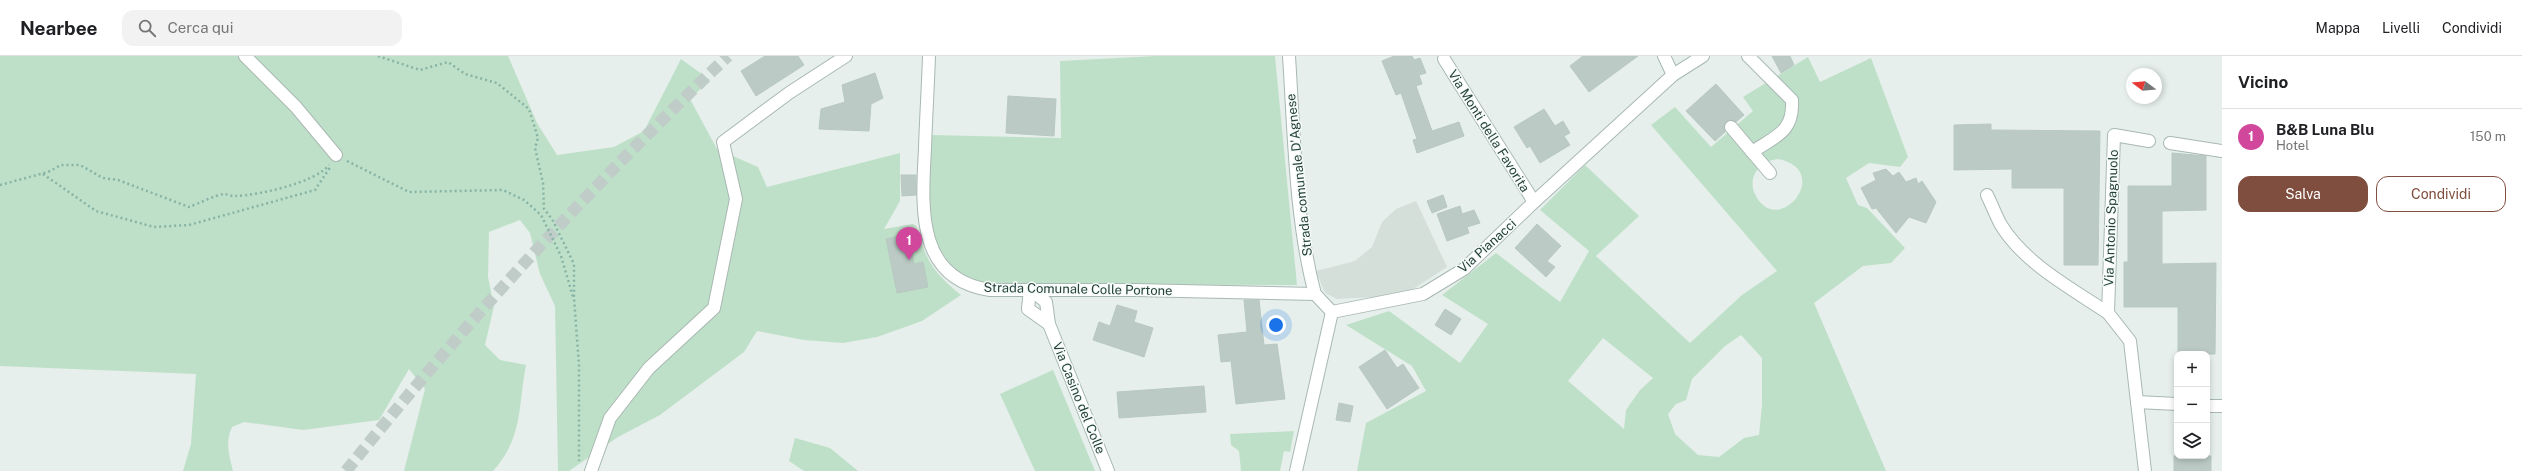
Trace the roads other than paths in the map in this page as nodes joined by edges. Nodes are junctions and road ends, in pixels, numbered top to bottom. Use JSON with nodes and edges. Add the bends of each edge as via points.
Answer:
{"nodes":[{"id":1,"x":245,"y":56,"type":"edge"},
{"id":2,"x":846,"y":56,"type":"edge"},
{"id":3,"x":929,"y":56,"type":"edge"},
{"id":4,"x":1289,"y":56,"type":"edge"},
{"id":5,"x":1664,"y":56,"type":"edge"},
{"id":6,"x":1703,"y":56,"type":"edge"},
{"id":7,"x":1748,"y":56,"type":"edge"},
{"id":8,"x":1444,"y":59,"type":"dead end"},
{"id":9,"x":1673,"y":75,"type":"junction"},
{"id":10,"x":1731,"y":127,"type":"dead end"},
{"id":11,"x":2149,"y":141,"type":"dead end"},
{"id":12,"x":2170,"y":143,"type":"dead end"},
{"id":13,"x":2222,"y":151,"type":"edge"},
{"id":14,"x":1752,"y":152,"type":"junction"},
{"id":15,"x":336,"y":155,"type":"road end"},
{"id":16,"x":1770,"y":174,"type":"dead end"},
{"id":17,"x":1987,"y":195,"type":"dead end"},
{"id":18,"x":1534,"y":202,"type":"junction"},
{"id":19,"x":1030,"y":289,"type":"junction"},
{"id":20,"x":1315,"y":294,"type":"junction"},
{"id":21,"x":1332,"y":312,"type":"junction"},
{"id":22,"x":2108,"y":313,"type":"junction"},
{"id":23,"x":1049,"y":324,"type":"junction"},
{"id":24,"x":2137,"y":402,"type":"junction"},
{"id":25,"x":2174,"y":404,"type":"edge"},
{"id":26,"x":2210,"y":406,"type":"edge"},
{"id":27,"x":2222,"y":406,"type":"edge"},
{"id":28,"x":590,"y":471,"type":"edge"},
{"id":29,"x":1108,"y":471,"type":"edge"},
{"id":30,"x":1296,"y":471,"type":"edge"},
{"id":31,"x":2145,"y":471,"type":"edge"}],
"edges":[{"from":1,"to":15,"type":"street","via":[[296,107]]},
{"from":2,"to":28,"type":"street","via":[[789,93],[723,142],[736,199],[714,308],[649,368],[610,418]]},
{"from":3,"to":19,"type":"street","name":"Strada Comunale Colle Portone","via":[[923,212],[929,242],[939,262],[958,280],[973,287],[990,290]]},
{"from":4,"to":20,"type":"street","name":"Strada comunale D'Agnese","via":[[1298,188],[1309,275]]},
{"from":5,"to":9,"type":"street"},
{"from":6,"to":9,"type":"street","name":"Via Pianacci"},
{"from":7,"to":14,"type":"street","via":[[1792,100],[1793,114],[1789,126]]},
{"from":8,"to":18,"type":"street","name":"Via Monti della Favorita"},
{"from":9,"to":18,"type":"street","name":"Via Pianacci"},
{"from":10,"to":14,"type":"street"},
{"from":11,"to":22,"type":"street","name":"Via Antonio Spagnuolo","via":[[2114,135]]},
{"from":12,"to":13,"type":"street"},
{"from":14,"to":16,"type":"street"},
{"from":17,"to":22,"type":"street","name":"Via Antonio Spagnuolo","via":[[2001,226],[2020,250],[2055,278]]},
{"from":18,"to":21,"type":"street","name":"Via Pianacci","via":[[1464,269],[1423,294]]},
{"from":19,"to":20,"type":"street","name":"Strada Comunale Colle Portone"},
{"from":19,"to":23,"type":"street","name":"Via Casino del Colle","via":[[1046,302]]},
{"from":19,"to":23,"type":"street","via":[[1028,310]]},
{"from":20,"to":21,"type":"street"},
{"from":21,"to":30,"type":"street"},
{"from":22,"to":24,"type":"street","name":"Via Antonio Spagnuolo","via":[[2130,341]]},
{"from":23,"to":29,"type":"street","name":"Via Casino del Colle"},
{"from":24,"to":25,"type":"street"},
{"from":24,"to":31,"type":"street","name":"Via Antonio Spagnuolo"},
{"from":26,"to":27,"type":"street"}]}
